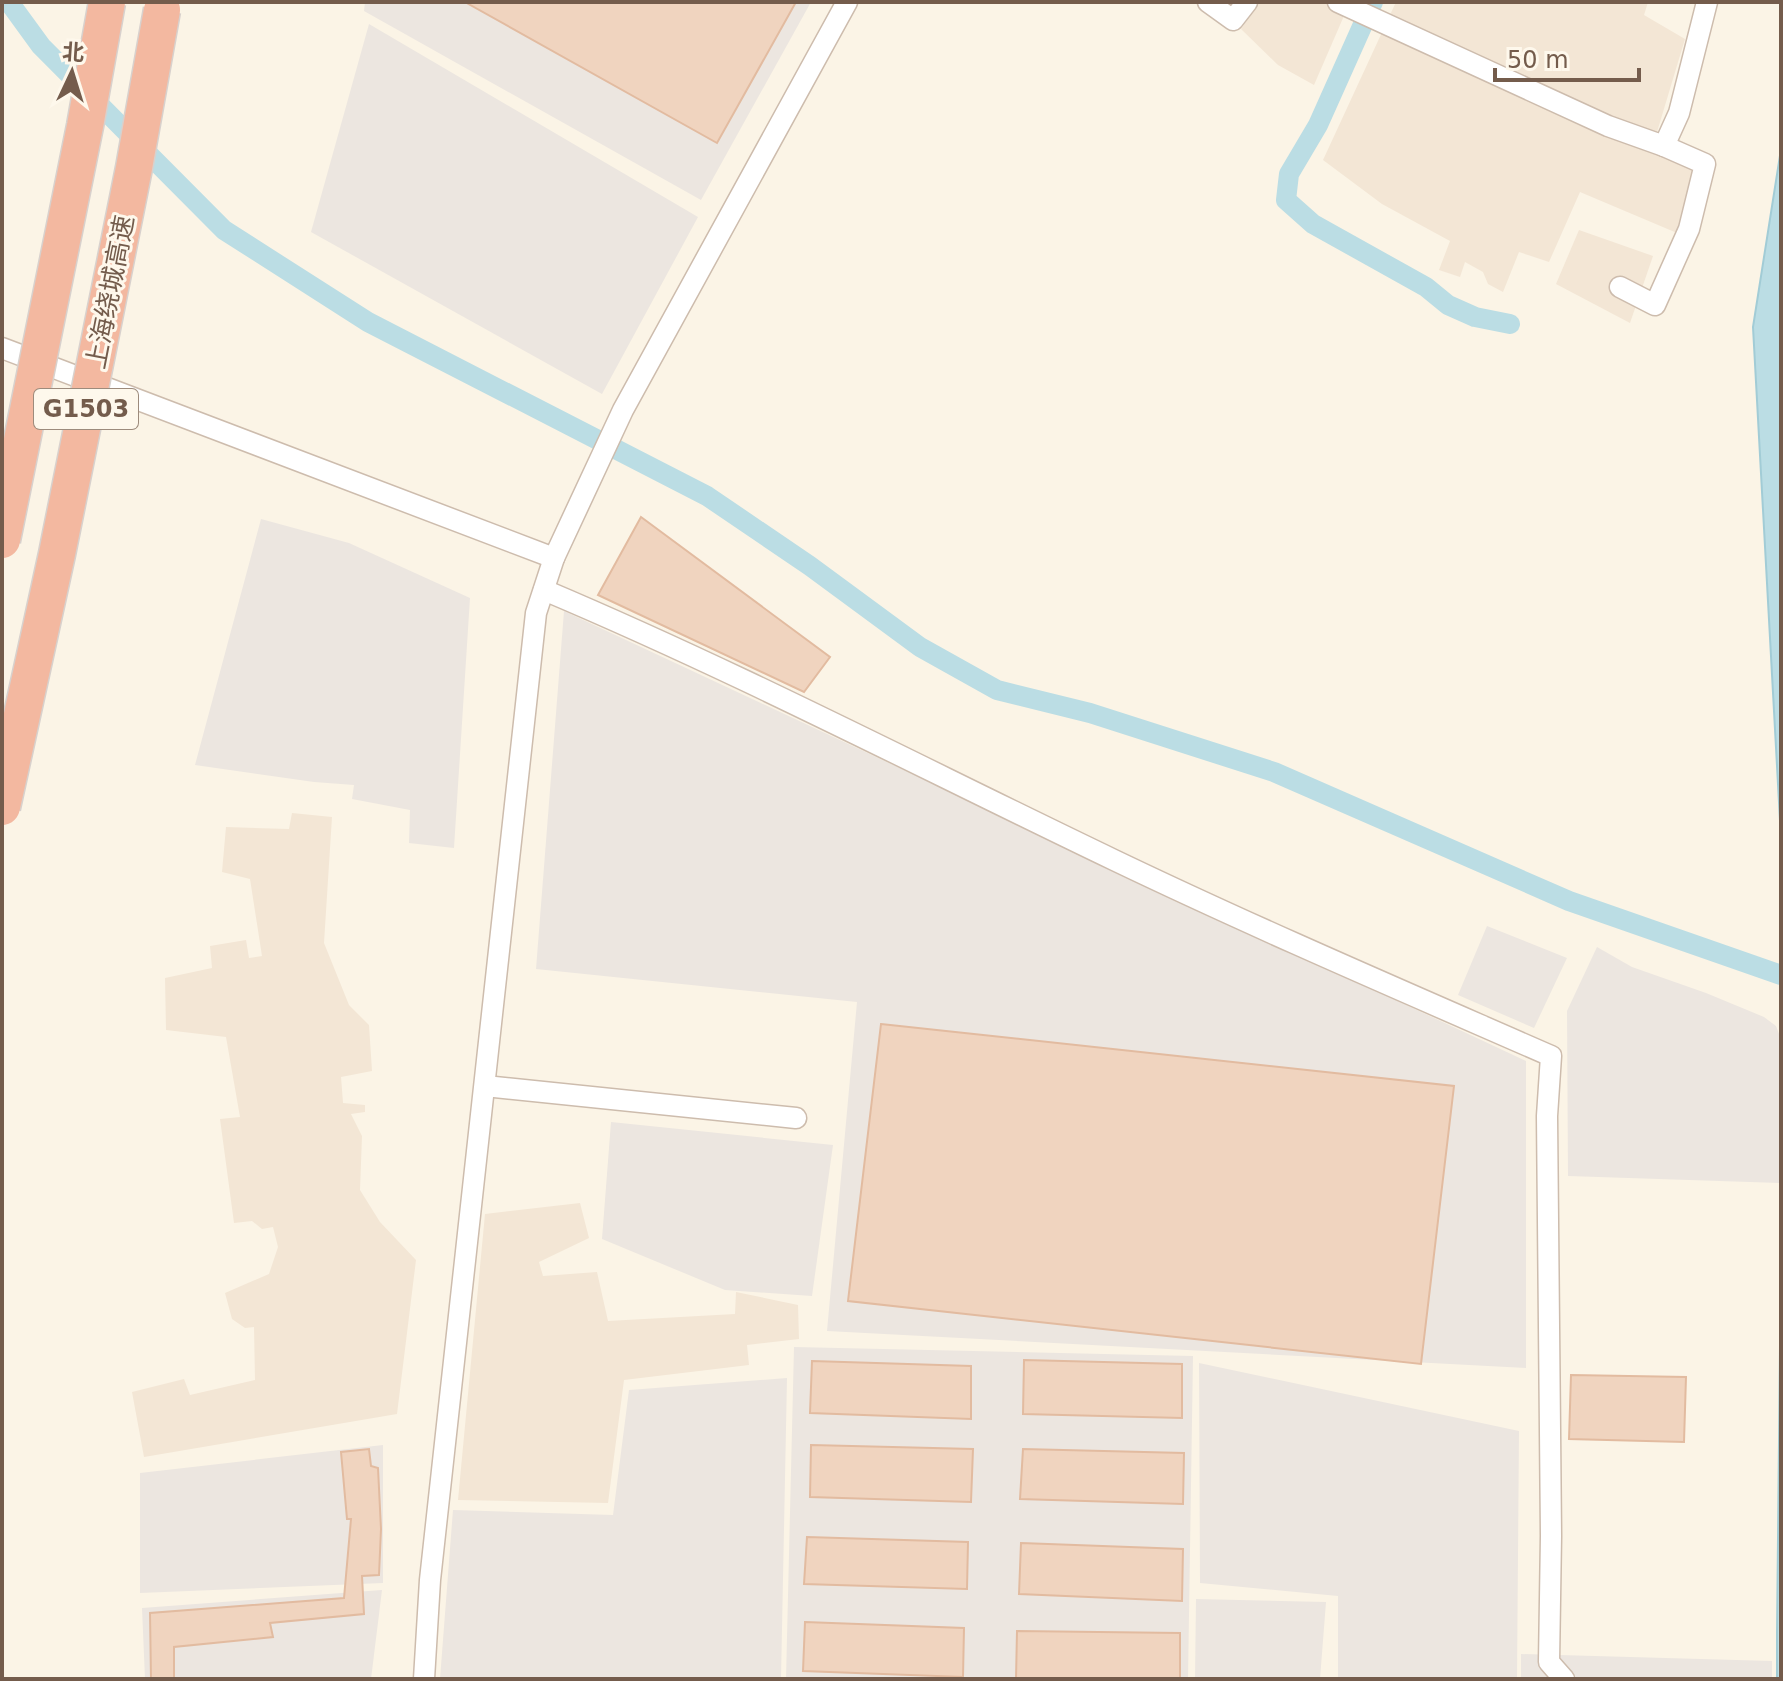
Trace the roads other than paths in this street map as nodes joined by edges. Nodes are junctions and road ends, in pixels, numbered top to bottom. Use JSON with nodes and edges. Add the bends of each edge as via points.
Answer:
{"nodes":[{"id":1,"x":107,"y":2,"type":"edge"},
{"id":2,"x":847,"y":2,"type":"edge"},
{"id":3,"x":1208,"y":2,"type":"edge"},
{"id":4,"x":1247,"y":2,"type":"edge"},
{"id":5,"x":1707,"y":2,"type":"edge"},
{"id":6,"x":1341,"y":3,"type":"edge"},
{"id":7,"x":162,"y":10,"type":"dead end"},
{"id":8,"x":1664,"y":146,"type":"junction"},
{"id":9,"x":1620,"y":287,"type":"dead end"},
{"id":10,"x":2,"y":348,"type":"edge"},
{"id":11,"x":2,"y":540,"type":"edge"},
{"id":12,"x":554,"y":558,"type":"junction"},
{"id":13,"x":544,"y":590,"type":"junction"},
{"id":14,"x":2,"y":807,"type":"edge"},
{"id":15,"x":485,"y":1086,"type":"junction"},
{"id":16,"x":796,"y":1118,"type":"dead end"},
{"id":17,"x":424,"y":1679,"type":"edge"},
{"id":18,"x":1564,"y":1679,"type":"edge"}],
"edges":[{"from":1,"to":11,"type":"highway","number":"G1503","bridge":true},
{"from":2,"to":12,"type":"street","via":[[623,410]]},
{"from":3,"to":4,"type":"street","via":[[1233,20]]},
{"from":5,"to":8,"type":"street","via":[[1679,113]]},
{"from":6,"to":8,"type":"street","via":[[1608,126]]},
{"from":7,"to":14,"type":"highway","name":"上海绕城高速","number":"G1503","bridge":true,"via":[[57,554]]},
{"from":8,"to":9,"type":"street","via":[[1705,164],[1689,229],[1655,305]]},
{"from":10,"to":12,"type":"street"},
{"from":12,"to":13,"type":"street"},
{"from":13,"to":15,"type":"street","via":[[528,673]]},
{"from":13,"to":18,"type":"street","via":[[683,650],[1114,860],[1551,1056],[1549,1662]]},
{"from":15,"to":16,"type":"street"},
{"from":15,"to":17,"type":"street","via":[[430,1580]]}]}
